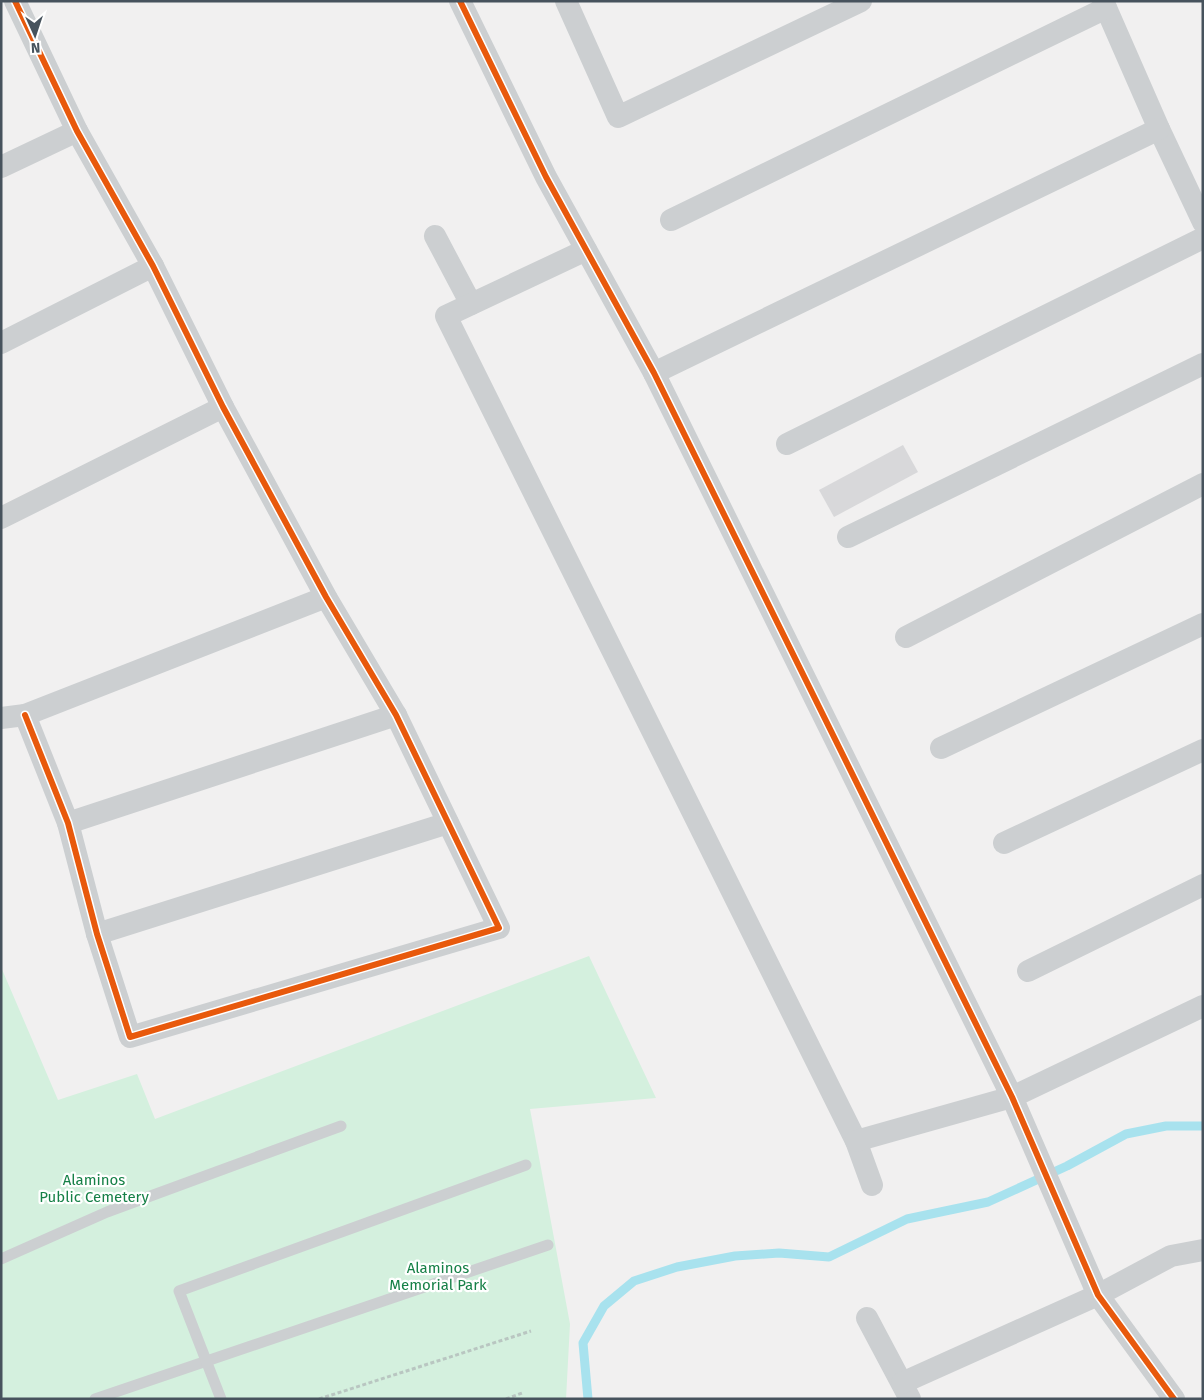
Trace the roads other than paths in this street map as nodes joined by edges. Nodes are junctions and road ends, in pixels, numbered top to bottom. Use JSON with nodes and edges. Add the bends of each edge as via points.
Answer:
{"nodes":[{"id":1,"x":15,"y":1,"type":"edge"},
{"id":2,"x":460,"y":1,"type":"edge"},
{"id":3,"x":566,"y":1,"type":"edge"},
{"id":4,"x":860,"y":1,"type":"edge"},
{"id":5,"x":1105,"y":5,"type":"edge"},
{"id":6,"x":1159,"y":129,"type":"junction"},
{"id":7,"x":77,"y":131,"type":"junction"},
{"id":8,"x":1,"y":167,"type":"edge"},
{"id":9,"x":671,"y":220,"type":"dead end"},
{"id":10,"x":1203,"y":222,"type":"edge"},
{"id":11,"x":435,"y":236,"type":"dead end"},
{"id":12,"x":1203,"y":238,"type":"edge"},
{"id":13,"x":586,"y":250,"type":"junction"},
{"id":14,"x":153,"y":266,"type":"junction"},
{"id":15,"x":471,"y":304,"type":"junction"},
{"id":16,"x":1,"y":343,"type":"edge"},
{"id":17,"x":1203,"y":364,"type":"edge"},
{"id":18,"x":654,"y":373,"type":"junction"},
{"id":19,"x":223,"y":407,"type":"junction"},
{"id":20,"x":787,"y":444,"type":"dead end"},
{"id":21,"x":1203,"y":484,"type":"edge"},
{"id":22,"x":1,"y":518,"type":"edge"},
{"id":23,"x":848,"y":536,"type":"dead end"},
{"id":24,"x":326,"y":597,"type":"junction"},
{"id":25,"x":1203,"y":624,"type":"edge"},
{"id":26,"x":906,"y":637,"type":"dead end"},
{"id":27,"x":25,"y":715,"type":"junction"},
{"id":28,"x":396,"y":715,"type":"junction"},
{"id":29,"x":1,"y":718,"type":"edge"},
{"id":30,"x":941,"y":748,"type":"dead end"},
{"id":31,"x":1203,"y":750,"type":"edge"},
{"id":32,"x":448,"y":823,"type":"junction"},
{"id":33,"x":68,"y":824,"type":"junction"},
{"id":34,"x":1004,"y":843,"type":"dead end"},
{"id":35,"x":1203,"y":885,"type":"edge"},
{"id":36,"x":97,"y":934,"type":"junction"},
{"id":37,"x":1028,"y":971,"type":"dead end"},
{"id":38,"x":1203,"y":1006,"type":"edge"},
{"id":39,"x":1012,"y":1097,"type":"junction"},
{"id":40,"x":341,"y":1126,"type":"dead end"},
{"id":41,"x":856,"y":1141,"type":"junction"},
{"id":42,"x":526,"y":1165,"type":"dead end"},
{"id":43,"x":872,"y":1185,"type":"dead end"},
{"id":44,"x":548,"y":1245,"type":"dead end"},
{"id":45,"x":1203,"y":1250,"type":"edge"},
{"id":46,"x":1,"y":1259,"type":"edge"},
{"id":47,"x":1098,"y":1295,"type":"junction"},
{"id":48,"x":867,"y":1318,"type":"dead end"},
{"id":49,"x":205,"y":1361,"type":"junction"},
{"id":50,"x":906,"y":1391,"type":"edge"},
{"id":51,"x":95,"y":1399,"type":"edge"},
{"id":52,"x":220,"y":1399,"type":"edge"},
{"id":53,"x":1174,"y":1399,"type":"edge"}],
"edges":[{"from":1,"to":7,"type":"street"},
{"from":2,"to":13,"type":"street","via":[[546,177]]},
{"from":3,"to":4,"type":"street","via":[[618,117]]},
{"from":5,"to":6,"type":"street"},
{"from":5,"to":9,"type":"street"},
{"from":6,"to":10,"type":"street"},
{"from":6,"to":18,"type":"street"},
{"from":7,"to":8,"type":"street"},
{"from":7,"to":14,"type":"street"},
{"from":11,"to":15,"type":"street"},
{"from":12,"to":20,"type":"street"},
{"from":13,"to":15,"type":"street"},
{"from":13,"to":18,"type":"street"},
{"from":14,"to":16,"type":"street"},
{"from":14,"to":19,"type":"street"},
{"from":15,"to":41,"type":"street","via":[[446,316]]},
{"from":17,"to":23,"type":"street"},
{"from":18,"to":39,"type":"street"},
{"from":19,"to":22,"type":"street"},
{"from":19,"to":24,"type":"street"},
{"from":21,"to":26,"type":"street"},
{"from":24,"to":27,"type":"street"},
{"from":24,"to":28,"type":"street"},
{"from":25,"to":30,"type":"street"},
{"from":27,"to":29,"type":"street"},
{"from":27,"to":33,"type":"street"},
{"from":28,"to":32,"type":"street"},
{"from":28,"to":33,"type":"street"},
{"from":31,"to":34,"type":"street"},
{"from":32,"to":36,"type":"street"},
{"from":32,"to":36,"type":"street","via":[[500,928],[130,1037]]},
{"from":33,"to":36,"type":"street"},
{"from":35,"to":37,"type":"street"},
{"from":38,"to":39,"type":"street"},
{"from":39,"to":41,"type":"street"},
{"from":39,"to":47,"type":"street"},
{"from":40,"to":46,"type":"lane","via":[[107,1212]]},
{"from":41,"to":43,"type":"street"},
{"from":42,"to":49,"type":"lane","via":[[179,1291]]},
{"from":44,"to":49,"type":"lane"},
{"from":45,"to":47,"type":"street","via":[[1171,1256]]},
{"from":47,"to":50,"type":"street"},
{"from":47,"to":53,"type":"street"},
{"from":48,"to":50,"type":"street"},
{"from":49,"to":51,"type":"lane"},
{"from":49,"to":52,"type":"lane"}]}
